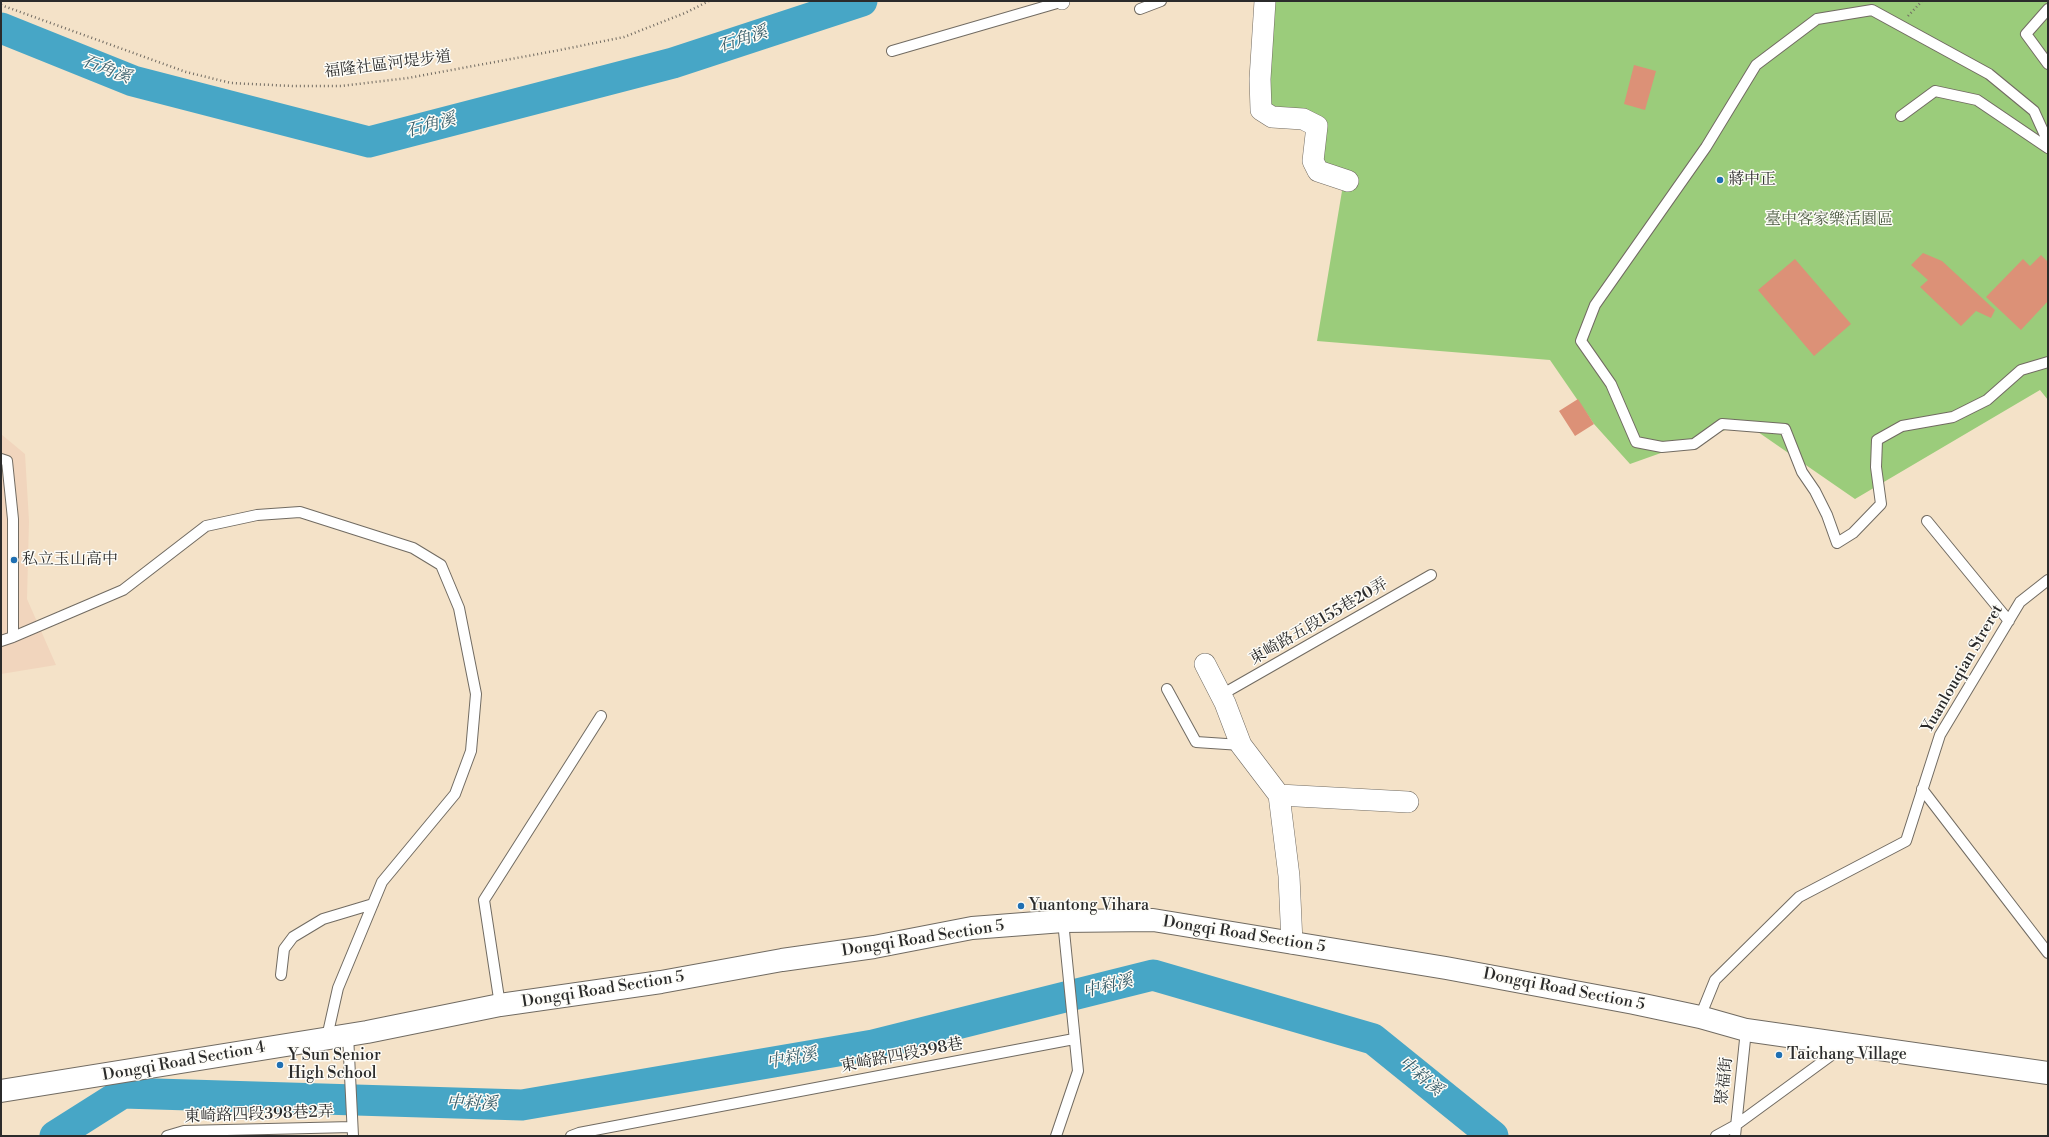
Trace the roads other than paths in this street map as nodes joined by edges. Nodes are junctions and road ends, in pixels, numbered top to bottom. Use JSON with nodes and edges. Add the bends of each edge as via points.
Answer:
{"nodes":[{"id":1,"x":1062,"y":1,"type":"edge"},
{"id":2,"x":1161,"y":1,"type":"edge"},
{"id":3,"x":1265,"y":1,"type":"edge"},
{"id":4,"x":1140,"y":9,"type":"dead end"},
{"id":5,"x":2048,"y":9,"type":"edge"},
{"id":6,"x":892,"y":51,"type":"dead end"},
{"id":7,"x":2048,"y":64,"type":"edge"},
{"id":8,"x":1901,"y":116,"type":"dead end"},
{"id":9,"x":2048,"y":142,"type":"edge"},
{"id":10,"x":2048,"y":148,"type":"edge"},
{"id":11,"x":1348,"y":181,"type":"dead end"},
{"id":12,"x":2048,"y":362,"type":"edge"},
{"id":13,"x":1,"y":458,"type":"edge"},
{"id":14,"x":1927,"y":521,"type":"dead end"},
{"id":15,"x":1431,"y":575,"type":"dead end"},
{"id":16,"x":2048,"y":580,"type":"edge"},
{"id":17,"x":2009,"y":621,"type":"junction"},
{"id":18,"x":13,"y":637,"type":"junction"},
{"id":19,"x":1,"y":641,"type":"edge"},
{"id":20,"x":1205,"y":664,"type":"dead end"},
{"id":21,"x":1167,"y":689,"type":"dead end"},
{"id":22,"x":1222,"y":696,"type":"junction"},
{"id":23,"x":601,"y":716,"type":"dead end"},
{"id":24,"x":1241,"y":745,"type":"junction"},
{"id":25,"x":1922,"y":789,"type":"junction"},
{"id":26,"x":1279,"y":795,"type":"junction"},
{"id":27,"x":1408,"y":802,"type":"dead end"},
{"id":28,"x":374,"y":904,"type":"junction"},
{"id":29,"x":1063,"y":921,"type":"junction"},
{"id":30,"x":1292,"y":943,"type":"junction"},
{"id":31,"x":2048,"y":953,"type":"edge"},
{"id":32,"x":281,"y":975,"type":"dead end"},
{"id":33,"x":500,"y":1005,"type":"junction"},
{"id":34,"x":1700,"y":1017,"type":"junction"},
{"id":35,"x":1746,"y":1030,"type":"junction"},
{"id":36,"x":358,"y":1033,"type":"junction"},
{"id":37,"x":327,"y":1037,"type":"junction"},
{"id":38,"x":1074,"y":1039,"type":"junction"},
{"id":39,"x":1846,"y":1045,"type":"junction"},
{"id":40,"x":2048,"y":1073,"type":"edge"},
{"id":41,"x":1,"y":1091,"type":"edge"},
{"id":42,"x":1736,"y":1125,"type":"junction"},
{"id":43,"x":352,"y":1131,"type":"edge"},
{"id":44,"x":279,"y":1132,"type":"edge"},
{"id":45,"x":184,"y":1134,"type":"edge"},
{"id":46,"x":167,"y":1136,"type":"edge"},
{"id":47,"x":571,"y":1136,"type":"edge"},
{"id":48,"x":1056,"y":1136,"type":"edge"},
{"id":49,"x":1716,"y":1136,"type":"edge"},
{"id":50,"x":1735,"y":1136,"type":"edge"}],
"edges":[{"from":1,"to":6,"type":"lane"},
{"from":2,"to":4,"type":"lane"},
{"from":3,"to":11,"type":"street","via":[[1260,79],[1261,110],[1272,118],[1303,119],[1317,126],[1313,161],[1318,172]]},
{"from":5,"to":7,"type":"lane","via":[[2026,34]]},
{"from":8,"to":10,"type":"lane","via":[[1936,91],[1970,98],[1977,100]]},
{"from":9,"to":12,"type":"lane","via":[[2034,111],[1989,74],[1899,24],[1872,10],[1817,19],[1756,65],[1706,147],[1595,305],[1581,341],[1612,384],[1636,442],[1662,447],[1694,444],[1722,424],[1785,429],[1802,472],[1828,515],[1837,542],[1853,533],[1881,504],[1876,467],[1877,440],[1902,426],[1953,417],[1987,400],[2021,370]]},
{"from":13,"to":18,"type":"lane","via":[[7,461],[12,519]]},
{"from":14,"to":17,"type":"lane"},
{"from":15,"to":22,"type":"lane","name":"東崎路五段155巷20弄"},
{"from":16,"to":17,"type":"lane","name":"Yuanlouqian Streret","via":[[2020,602]]},
{"from":17,"to":25,"type":"lane","name":"Yuanlouqian Streret","via":[[1940,735]]},
{"from":18,"to":19,"type":"lane"},
{"from":18,"to":28,"type":"lane","via":[[123,590],[206,526],[257,514],[300,512],[413,548],[441,565],[459,608],[476,694],[471,751],[455,794],[382,882]]},
{"from":20,"to":22,"type":"street"},
{"from":21,"to":24,"type":"lane","via":[[1196,742]]},
{"from":22,"to":24,"type":"street"},
{"from":23,"to":33,"type":"lane","via":[[484,900]]},
{"from":24,"to":26,"type":"street"},
{"from":25,"to":31,"type":"lane"},
{"from":25,"to":34,"type":"lane","name":"Yuanlouqian Streret","via":[[1906,841],[1799,897],[1715,980]]},
{"from":26,"to":27,"type":"street"},
{"from":26,"to":30,"type":"street","via":[[1289,876]]},
{"from":28,"to":32,"type":"lane","via":[[323,919],[293,937],[284,949]]},
{"from":28,"to":37,"type":"lane","via":[[338,988]]},
{"from":29,"to":30,"type":"street","name":"Dongqi Road Section 5","via":[[1154,920]]},
{"from":29,"to":33,"type":"street","name":"Dongqi Road Section 5","via":[[972,928],[661,982]]},
{"from":29,"to":38,"type":"lane"},
{"from":30,"to":34,"type":"street","name":"Dongqi Road Section 5","via":[[1446,968]]},
{"from":33,"to":36,"type":"street","name":"Dongqi Road Section 5"},
{"from":34,"to":35,"type":"street","name":"Dongqi Road Section 5"},
{"from":35,"to":39,"type":"street","name":"Dongqi Road Section 5"},
{"from":35,"to":42,"type":"lane","name":"聚福街"},
{"from":36,"to":37,"type":"street","name":"Dongqi Road Section 4"},
{"from":36,"to":43,"type":"lane"},
{"from":37,"to":41,"type":"street","name":"Dongqi Road Section 4"},
{"from":38,"to":47,"type":"lane","name":"東崎路四段398巷","via":[[578,1132]]},
{"from":38,"to":48,"type":"lane","via":[[1078,1071]]},
{"from":39,"to":40,"type":"street","name":"Dongqi Road Section 5"},
{"from":39,"to":42,"type":"lane"},
{"from":42,"to":49,"type":"lane"},
{"from":42,"to":50,"type":"lane","name":"聚福街"},
{"from":43,"to":44,"type":"lane","name":"東崎路四段398巷2弄"},
{"from":44,"to":45,"type":"lane","name":"東崎路四段398巷2弄"},
{"from":45,"to":46,"type":"lane","name":"東崎路四段398巷2弄"}]}
